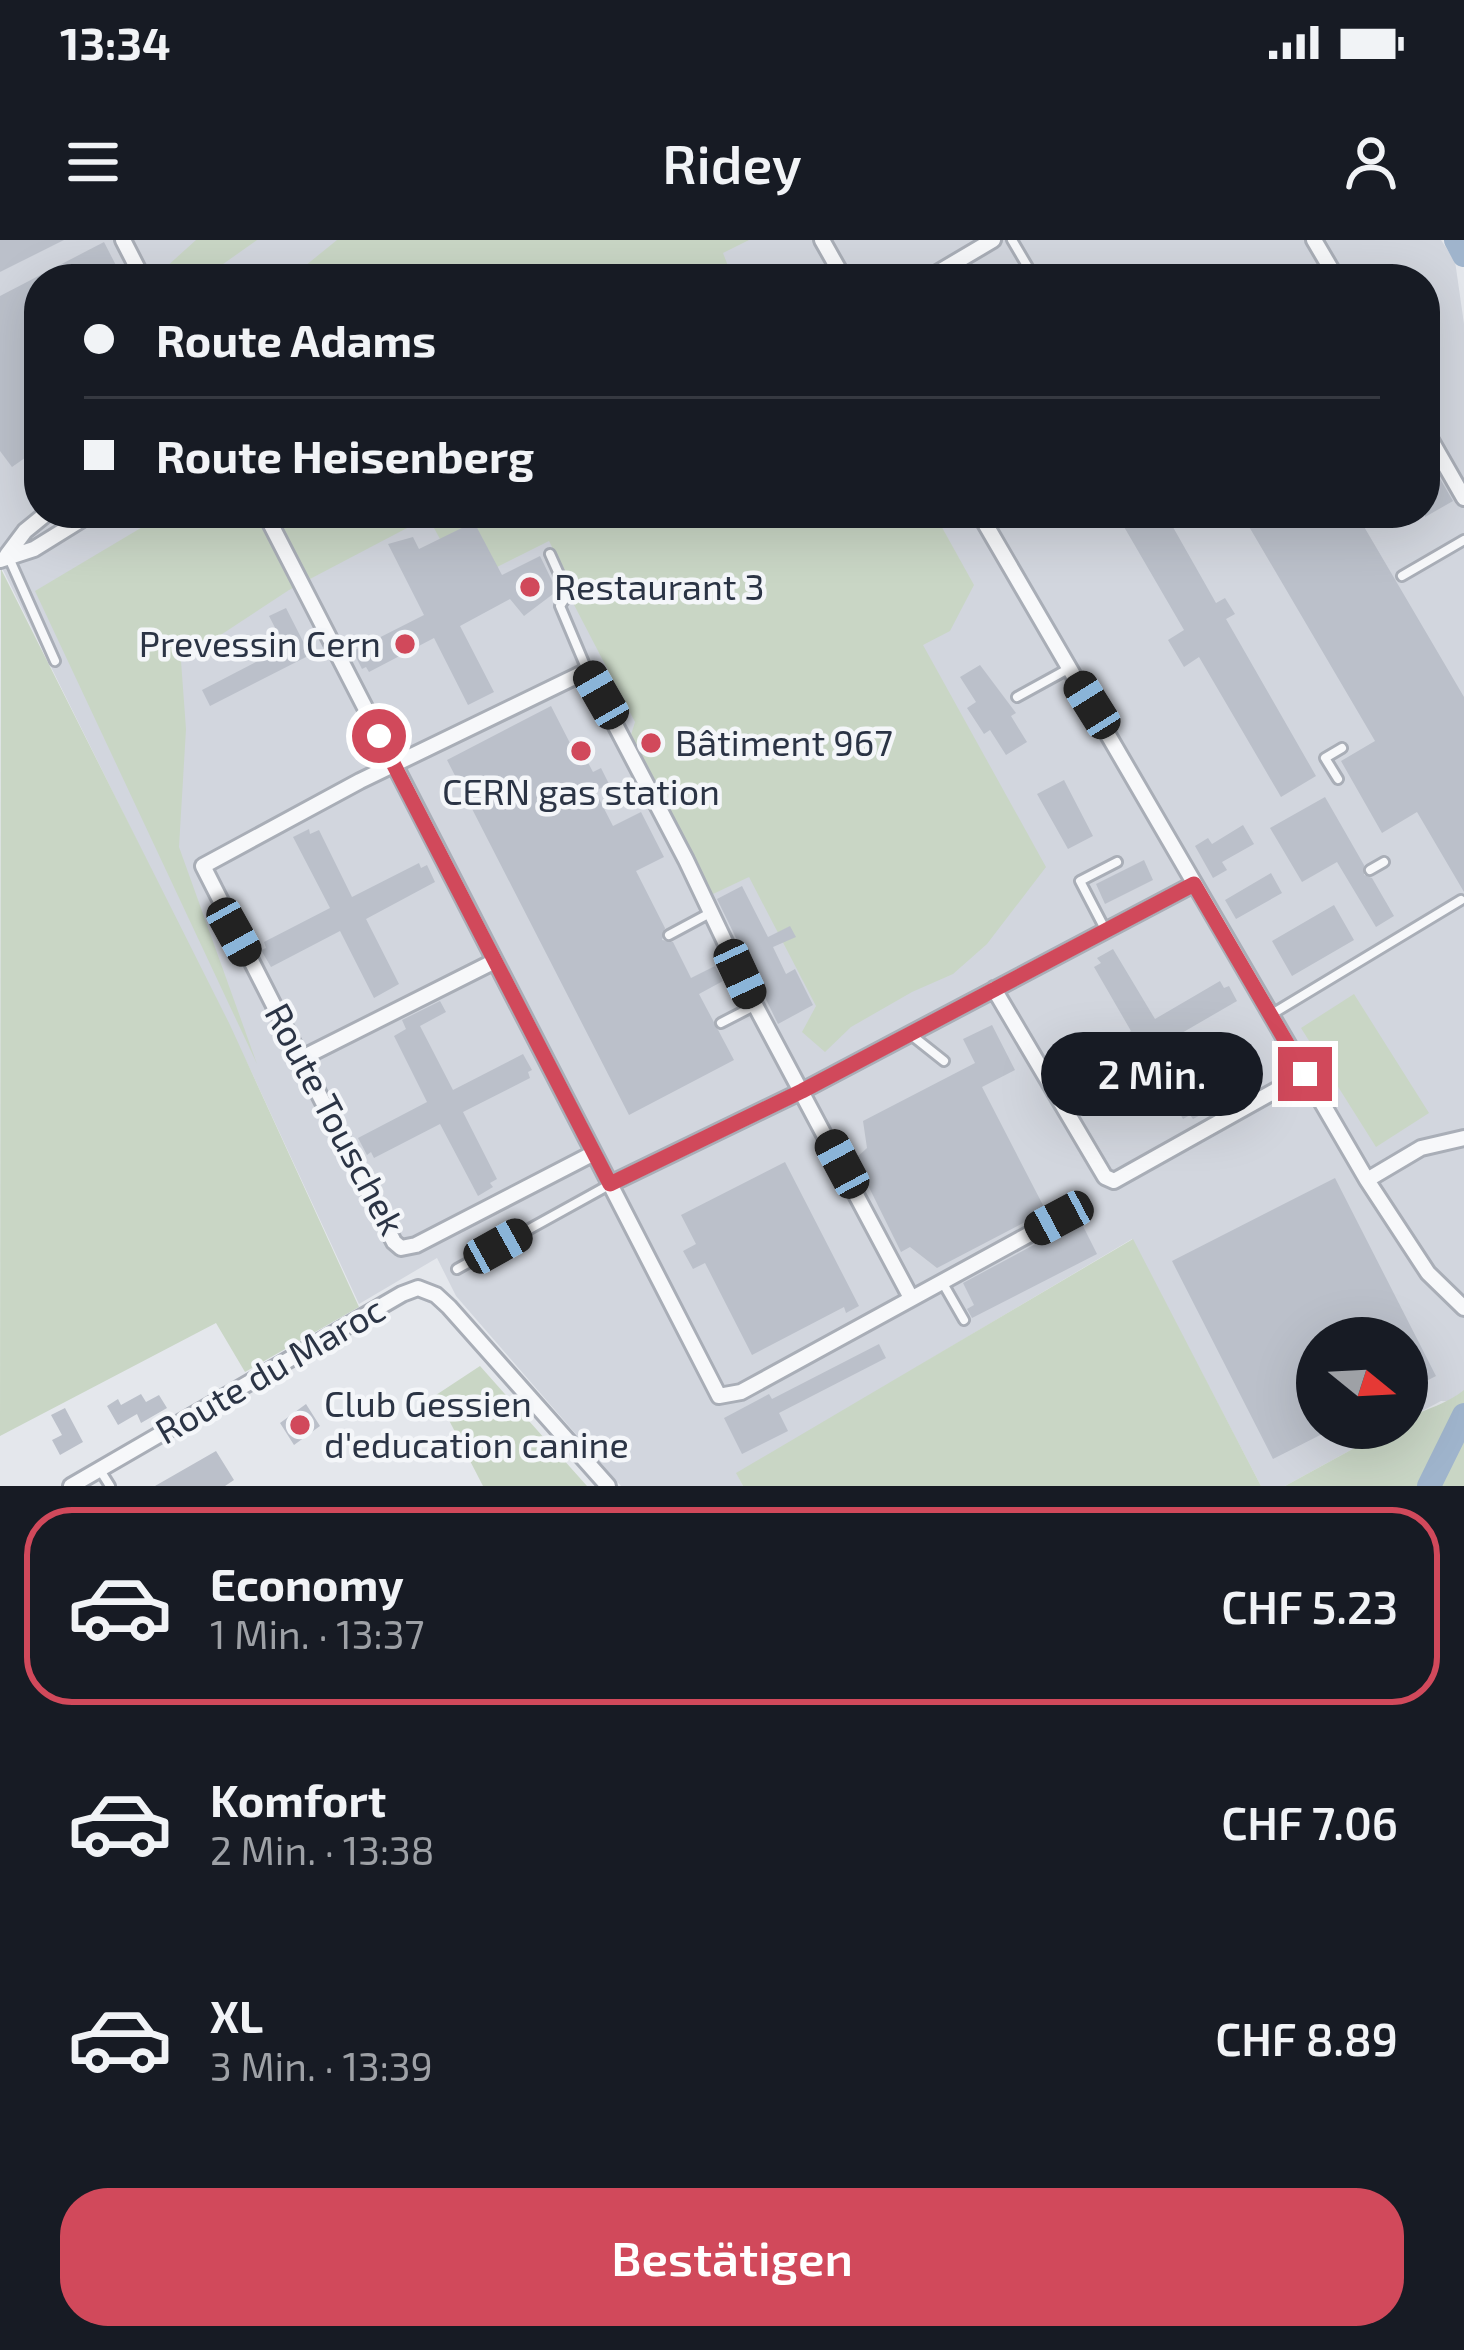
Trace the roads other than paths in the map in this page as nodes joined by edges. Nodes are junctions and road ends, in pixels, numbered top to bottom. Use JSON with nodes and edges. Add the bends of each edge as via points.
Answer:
{"nodes":[{"id":1,"x":993,"y":240,"type":"edge"},
{"id":2,"x":955,"y":264,"type":"edge"},
{"id":3,"x":1440,"y":456,"type":"edge"},
{"id":4,"x":1464,"y":498,"type":"edge"},
{"id":5,"x":29,"y":528,"type":"edge"},
{"id":6,"x":68,"y":528,"type":"edge"},
{"id":7,"x":274,"y":528,"type":"edge"},
{"id":8,"x":988,"y":528,"type":"edge"},
{"id":9,"x":1464,"y":540,"type":"edge"},
{"id":10,"x":550,"y":554,"type":"dead end"},
{"id":11,"x":4,"y":557,"type":"edge"},
{"id":12,"x":1402,"y":576,"type":"dead end"},
{"id":13,"x":55,"y":661,"type":"dead end"},
{"id":14,"x":1069,"y":668,"type":"junction"},
{"id":15,"x":587,"y":671,"type":"junction"},
{"id":16,"x":1017,"y":698,"type":"dead end"},
{"id":17,"x":1342,"y":748,"type":"dead end"},
{"id":18,"x":394,"y":765,"type":"junction"},
{"id":19,"x":1338,"y":779,"type":"dead end"},
{"id":20,"x":1117,"y":862,"type":"dead end"},
{"id":21,"x":1384,"y":862,"type":"dead end"},
{"id":22,"x":1370,"y":870,"type":"dead end"},
{"id":23,"x":1194,"y":884,"type":"junction"},
{"id":24,"x":1461,"y":900,"type":"edge"},
{"id":25,"x":711,"y":913,"type":"junction"},
{"id":26,"x":1106,"y":932,"type":"junction"},
{"id":27,"x":669,"y":935,"type":"dead end"},
{"id":28,"x":493,"y":962,"type":"junction"},
{"id":29,"x":994,"y":989,"type":"junction"},
{"id":30,"x":755,"y":1005,"type":"junction"},
{"id":31,"x":1271,"y":1015,"type":"junction"},
{"id":32,"x":722,"y":1022,"type":"dead end"},
{"id":33,"x":909,"y":1033,"type":"junction"},
{"id":34,"x":302,"y":1058,"type":"junction"},
{"id":35,"x":944,"y":1061,"type":"dead end"},
{"id":36,"x":1305,"y":1074,"type":"junction"},
{"id":37,"x":802,"y":1091,"type":"junction"},
{"id":38,"x":1464,"y":1138,"type":"edge"},
{"id":39,"x":594,"y":1153,"type":"junction"},
{"id":40,"x":1366,"y":1180,"type":"junction"},
{"id":41,"x":610,"y":1184,"type":"junction"},
{"id":42,"x":1059,"y":1218,"type":"dead end"},
{"id":43,"x":457,"y":1269,"type":"dead end"},
{"id":44,"x":941,"y":1280,"type":"junction"},
{"id":45,"x":910,"y":1296,"type":"junction"},
{"id":46,"x":1464,"y":1308,"type":"edge"},
{"id":47,"x":964,"y":1320,"type":"dead end"},
{"id":48,"x":99,"y":1469,"type":"junction"},
{"id":49,"x":70,"y":1486,"type":"edge"},
{"id":50,"x":110,"y":1486,"type":"edge"},
{"id":51,"x":608,"y":1486,"type":"edge"}],
"edges":[{"from":1,"to":2,"type":"street"},
{"from":3,"to":4,"type":"street"},
{"from":5,"to":11,"type":"street"},
{"from":6,"to":11,"type":"street"},
{"from":7,"to":18,"type":"street"},
{"from":8,"to":14,"type":"street"},
{"from":9,"to":12,"type":"lane"},
{"from":10,"to":15,"type":"lane","via":[[568,595],[560,606]]},
{"from":11,"to":13,"type":"lane"},
{"from":14,"to":16,"type":"lane"},
{"from":14,"to":23,"type":"street"},
{"from":15,"to":18,"type":"street"},
{"from":15,"to":25,"type":"street"},
{"from":17,"to":19,"type":"lane","via":[[1325,758]]},
{"from":18,"to":28,"type":"street"},
{"from":18,"to":34,"type":"street","name":"Route Touschek","via":[[202,866]]},
{"from":20,"to":26,"type":"lane","via":[[1080,881]]},
{"from":21,"to":22,"type":"lane"},
{"from":23,"to":26,"type":"street"},
{"from":23,"to":31,"type":"street"},
{"from":24,"to":31,"type":"lane"},
{"from":25,"to":27,"type":"lane"},
{"from":25,"to":30,"type":"street"},
{"from":26,"to":29,"type":"street"},
{"from":28,"to":34,"type":"street"},
{"from":28,"to":39,"type":"street"},
{"from":29,"to":33,"type":"street"},
{"from":29,"to":36,"type":"street","via":[[1114,1181]]},
{"from":30,"to":32,"type":"lane"},
{"from":30,"to":37,"type":"street"},
{"from":31,"to":36,"type":"street"},
{"from":33,"to":35,"type":"lane"},
{"from":33,"to":37,"type":"street"},
{"from":34,"to":39,"type":"street","name":"Route Touschek","via":[[401,1248]]},
{"from":36,"to":40,"type":"street"},
{"from":37,"to":41,"type":"street"},
{"from":37,"to":45,"type":"street"},
{"from":38,"to":40,"type":"street","via":[[1421,1148]]},
{"from":39,"to":41,"type":"street"},
{"from":40,"to":46,"type":"street","via":[[1428,1273]]},
{"from":41,"to":43,"type":"lane"},
{"from":41,"to":45,"type":"street","via":[[719,1396],[741,1392]]},
{"from":42,"to":44,"type":"street"},
{"from":44,"to":45,"type":"street"},
{"from":44,"to":47,"type":"lane"},
{"from":48,"to":49,"type":"street","name":"Route du Maroc"},
{"from":48,"to":50,"type":"lane"},
{"from":48,"to":51,"type":"street","name":"Route du Maroc","via":[[418,1288],[449,1307]]}]}
